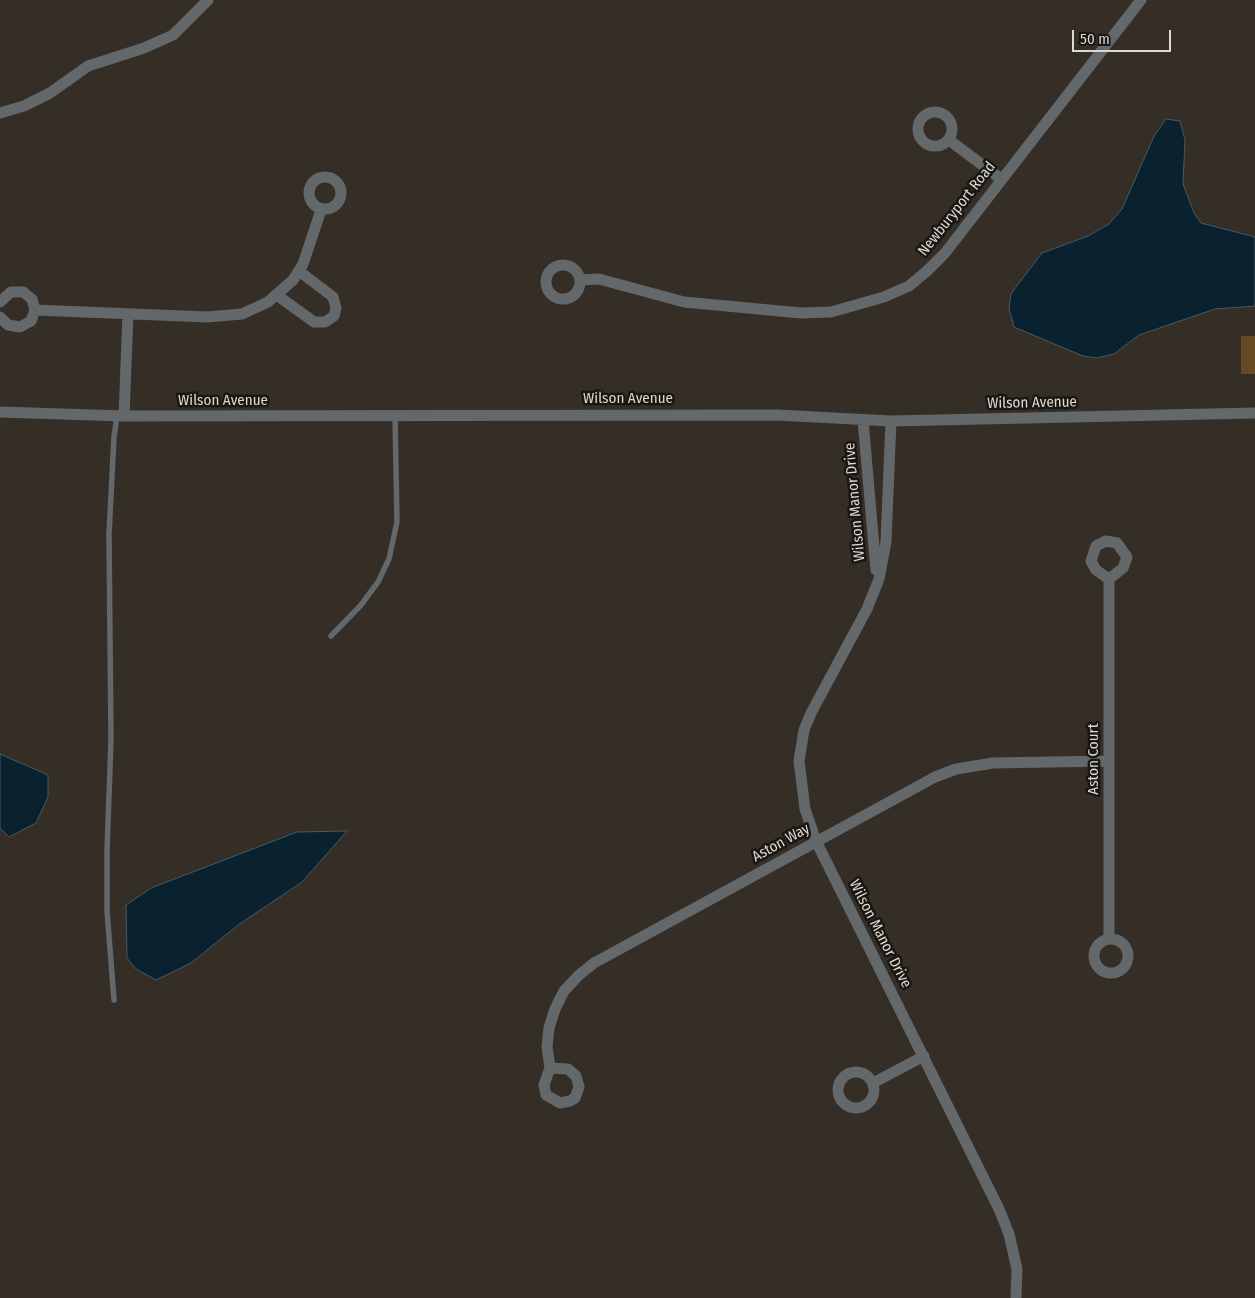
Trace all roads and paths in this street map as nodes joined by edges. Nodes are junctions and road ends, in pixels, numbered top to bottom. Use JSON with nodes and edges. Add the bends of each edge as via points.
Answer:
{"nodes":[{"id":1,"x":208,"y":0,"type":"edge"},
{"id":2,"x":1141,"y":0,"type":"edge"},
{"id":3,"x":0,"y":113,"type":"edge"},
{"id":4,"x":949,"y":140,"type":"dead end"},
{"id":5,"x":1000,"y":179,"type":"junction"},
{"id":6,"x":321,"y":210,"type":"dead end"},
{"id":7,"x":299,"y":271,"type":"junction"},
{"id":8,"x":580,"y":280,"type":"dead end"},
{"id":9,"x":278,"y":296,"type":"junction"},
{"id":10,"x":0,"y":302,"type":"edge"},
{"id":11,"x":35,"y":310,"type":"junction"},
{"id":12,"x":128,"y":314,"type":"junction"},
{"id":13,"x":0,"y":316,"type":"edge"},
{"id":14,"x":0,"y":412,"type":"edge"},
{"id":15,"x":1255,"y":413,"type":"edge"},
{"id":16,"x":396,"y":415,"type":"junction"},
{"id":17,"x":121,"y":416,"type":"junction"},
{"id":18,"x":863,"y":420,"type":"junction"},
{"id":19,"x":891,"y":421,"type":"junction"},
{"id":20,"x":1109,"y":580,"type":"dead end"},
{"id":21,"x":878,"y":581,"type":"junction"},
{"id":22,"x":331,"y":636,"type":"dead end"},
{"id":23,"x":1110,"y":761,"type":"junction"},
{"id":24,"x":816,"y":841,"type":"junction"},
{"id":25,"x":1109,"y":939,"type":"dead end"},
{"id":26,"x":114,"y":1000,"type":"dead end"},
{"id":27,"x":924,"y":1056,"type":"junction"},
{"id":28,"x":550,"y":1068,"type":"dead end"},
{"id":29,"x":873,"y":1083,"type":"dead end"},
{"id":30,"x":1016,"y":1298,"type":"edge"}],
"edges":[{"from":1,"to":3,"type":"street","via":[[173,35],[88,66],[50,93]]},
{"from":2,"to":5,"type":"street","name":"Newburyport Road"},
{"from":4,"to":5,"type":"street"},
{"from":5,"to":8,"type":"street","name":"Newburyport Road","via":[[927,272],[909,286],[884,297],[832,312],[801,313],[684,302],[599,279]]},
{"from":6,"to":7,"type":"street"},
{"from":7,"to":9,"type":"street"},
{"from":7,"to":9,"type":"street","via":[[333,297],[334,316],[325,322],[314,322]]},
{"from":9,"to":12,"type":"street","via":[[251,311],[232,316]]},
{"from":10,"to":11,"type":"street","via":[[11,292],[23,292],[32,299]]},
{"from":11,"to":12,"type":"street"},
{"from":11,"to":13,"type":"street","via":[[31,321],[20,327],[8,325]]},
{"from":12,"to":17,"type":"street"},
{"from":14,"to":17,"type":"street","name":"Wilson Avenue"},
{"from":15,"to":19,"type":"street","name":"Wilson Avenue"},
{"from":16,"to":17,"type":"street","name":"Wilson Avenue"},
{"from":16,"to":18,"type":"street","name":"Wilson Avenue","via":[[767,415]]},
{"from":16,"to":22,"type":"lane","via":[[397,522],[389,559],[362,605]]},
{"from":17,"to":26,"type":"lane","via":[[114,437],[109,534],[111,740],[107,911]]},
{"from":18,"to":19,"type":"street","name":"Wilson Avenue"},
{"from":18,"to":21,"type":"street","name":"Wilson Manor Drive"},
{"from":19,"to":21,"type":"street","name":"Wilson Manor Drive","via":[[886,542]]},
{"from":20,"to":23,"type":"street","name":"Aston Court"},
{"from":21,"to":24,"type":"street","name":"Wilson Manor Drive","via":[[867,609],[804,730],[800,776],[805,809]]},
{"from":23,"to":24,"type":"street","name":"Aston Way","via":[[993,762],[956,769]]},
{"from":23,"to":25,"type":"street","name":"Aston Court"},
{"from":24,"to":27,"type":"street","name":"Wilson Manor Drive"},
{"from":24,"to":28,"type":"street","name":"Aston Way","via":[[594,963],[579,975],[564,991],[549,1028]]},
{"from":27,"to":29,"type":"street"},
{"from":27,"to":30,"type":"street","name":"Wilson Manor Drive","via":[[1002,1217],[1017,1269]]}]}
